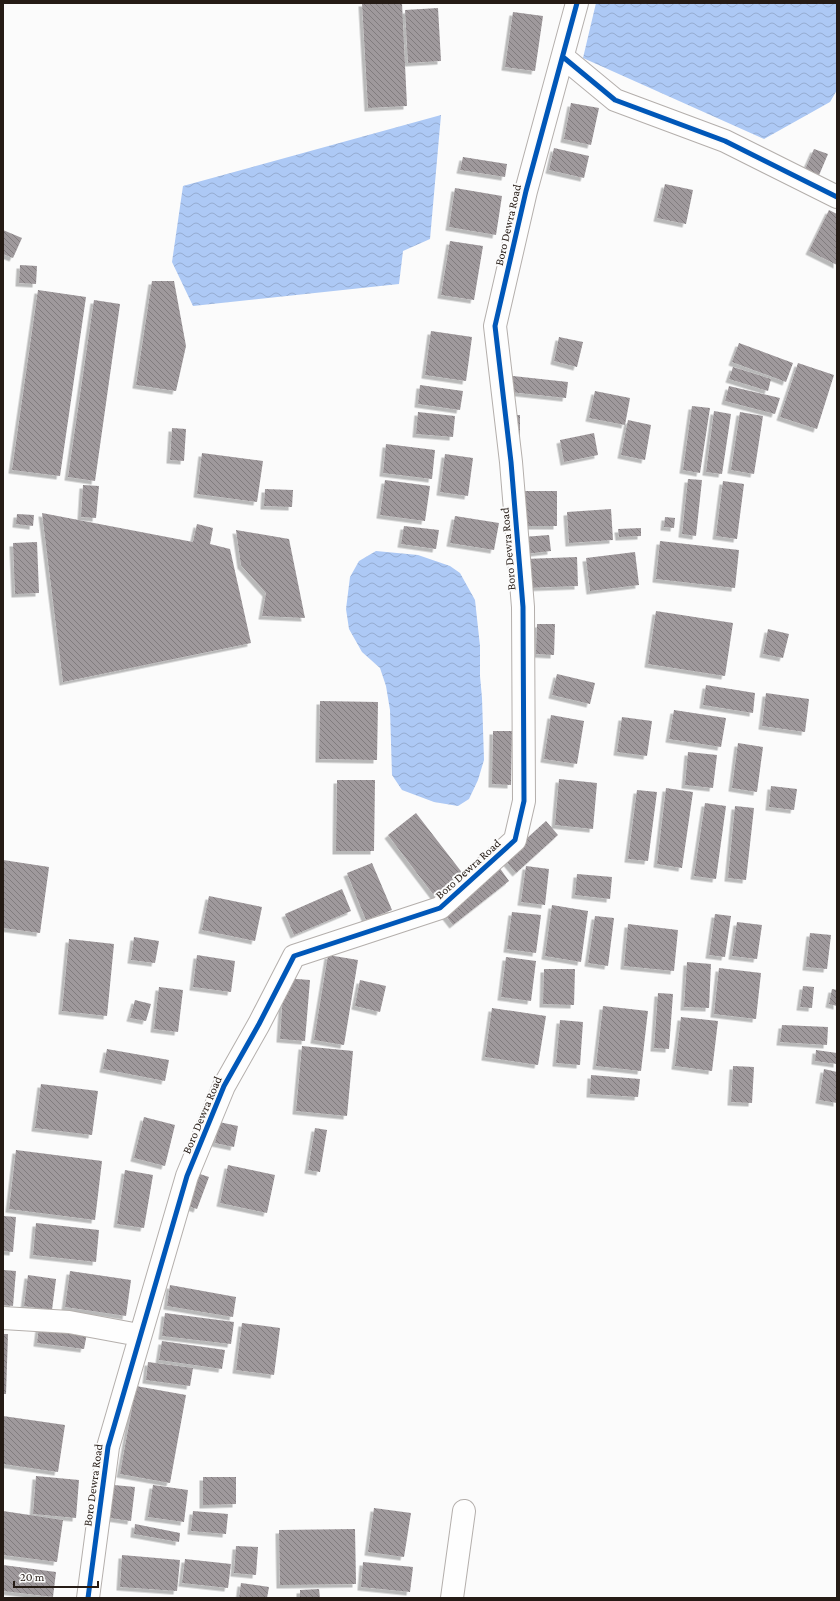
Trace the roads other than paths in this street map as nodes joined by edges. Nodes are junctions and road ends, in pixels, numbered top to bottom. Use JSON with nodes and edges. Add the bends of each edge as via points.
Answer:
{"nodes":[{"id":1,"x":577,"y":3,"type":"edge"},
{"id":2,"x":563,"y":57,"type":"junction"},
{"id":3,"x":837,"y":197,"type":"edge"},
{"id":4,"x":3,"y":1318,"type":"edge"},
{"id":5,"x":139,"y":1335,"type":"junction"},
{"id":6,"x":464,"y":1511,"type":"dead end"},
{"id":7,"x":88,"y":1598,"type":"edge"},
{"id":8,"x":452,"y":1598,"type":"edge"}],
"edges":[{"from":1,"to":2,"type":"street","name":"Boro Dewra Road"},
{"from":2,"to":3,"type":"street","via":[[615,100],[725,141]]},
{"from":2,"to":5,"type":"street","name":"Boro Dewra Road","via":[[526,191],[495,326],[511,462],[523,607],[524,801],[516,840],[440,908],[294,956],[224,1086],[189,1170]]},
{"from":4,"to":5,"type":"street","via":[[69,1322]]},
{"from":5,"to":7,"type":"street","name":"Boro Dewra Road","via":[[108,1447]]},
{"from":6,"to":8,"type":"street"}]}
